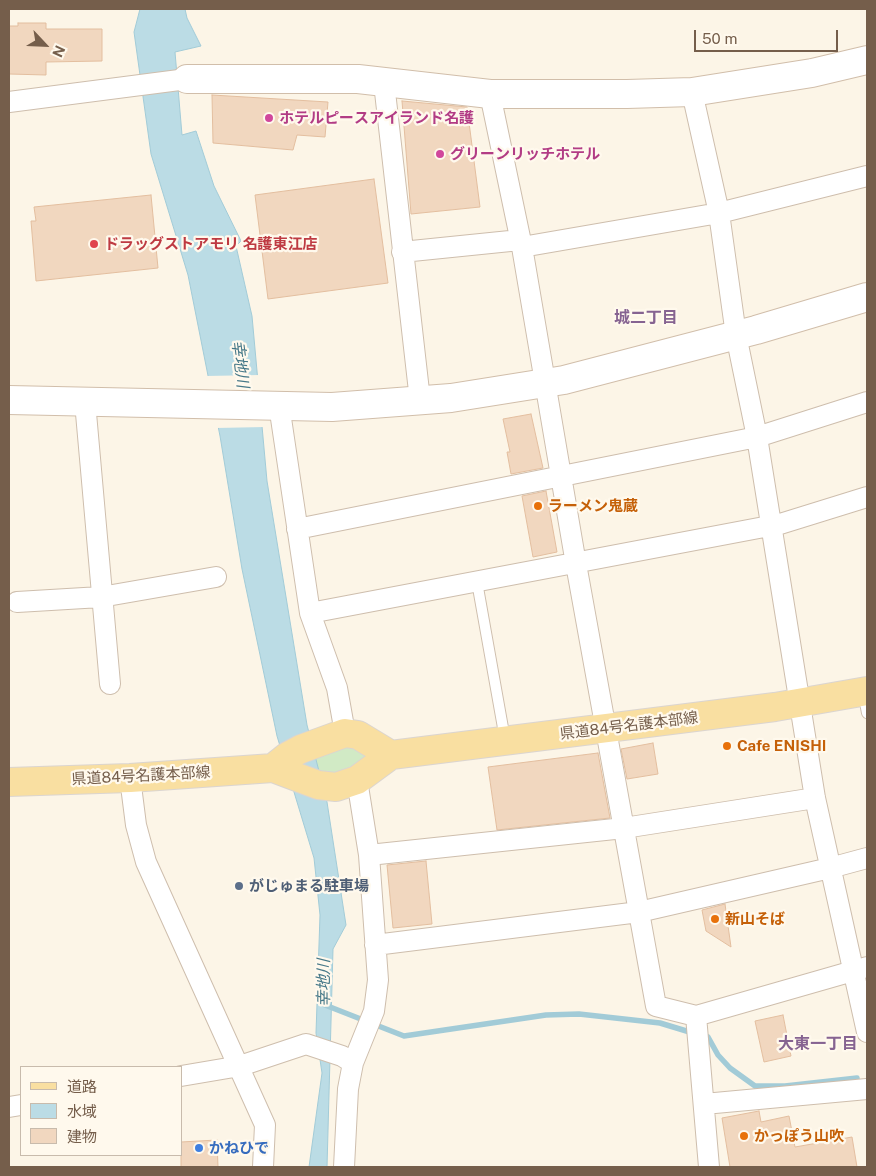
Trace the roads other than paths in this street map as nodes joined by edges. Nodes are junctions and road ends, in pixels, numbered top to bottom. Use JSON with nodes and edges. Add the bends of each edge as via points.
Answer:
{"nodes":[{"id":1,"x":867,"y":60,"type":"edge"},
{"id":2,"x":187,"y":79,"type":"joint"},
{"id":3,"x":384,"y":83,"type":"junction"},
{"id":4,"x":692,"y":92,"type":"junction"},
{"id":5,"x":490,"y":94,"type":"junction"},
{"id":6,"x":9,"y":102,"type":"edge"},
{"id":7,"x":867,"y":176,"type":"edge"},
{"id":8,"x":719,"y":212,"type":"junction"},
{"id":9,"x":521,"y":243,"type":"junction"},
{"id":10,"x":402,"y":252,"type":"junction"},
{"id":11,"x":867,"y":297,"type":"edge"},
{"id":12,"x":736,"y":335,"type":"junction"},
{"id":13,"x":545,"y":384,"type":"junction"},
{"id":14,"x":9,"y":400,"type":"edge"},
{"id":15,"x":420,"y":400,"type":"junction"},
{"id":16,"x":85,"y":402,"type":"junction"},
{"id":17,"x":867,"y":402,"type":"edge"},
{"id":18,"x":274,"y":405,"type":"junction"},
{"id":19,"x":757,"y":437,"type":"junction"},
{"id":20,"x":562,"y":478,"type":"junction"},
{"id":21,"x":867,"y":497,"type":"edge"},
{"id":22,"x":770,"y":526,"type":"junction"},
{"id":23,"x":298,"y":529,"type":"junction"},
{"id":24,"x":576,"y":564,"type":"junction"},
{"id":25,"x":216,"y":577,"type":"dead end"},
{"id":26,"x":477,"y":582,"type":"junction"},
{"id":27,"x":101,"y":597,"type":"junction"},
{"id":28,"x":18,"y":602,"type":"dead end"},
{"id":29,"x":310,"y":613,"type":"junction"},
{"id":30,"x":110,"y":684,"type":"dead end"},
{"id":31,"x":866,"y":699,"type":"edge"},
{"id":32,"x":800,"y":704,"type":"junction"},
{"id":33,"x":606,"y":729,"type":"junction"},
{"id":34,"x":345,"y":733,"type":"junction"},
{"id":35,"x":506,"y":741,"type":"junction"},
{"id":36,"x":390,"y":755,"type":"junction"},
{"id":37,"x":273,"y":768,"type":"junction"},
{"id":38,"x":130,"y":778,"type":"junction"},
{"id":39,"x":357,"y":780,"type":"junction"},
{"id":40,"x":9,"y":782,"type":"edge"},
{"id":41,"x":815,"y":798,"type":"junction"},
{"id":42,"x":624,"y":828,"type":"junction"},
{"id":43,"x":368,"y":855,"type":"junction"},
{"id":44,"x":867,"y":858,"type":"edge"},
{"id":45,"x":830,"y":868,"type":"junction"},
{"id":46,"x":639,"y":912,"type":"junction"},
{"id":47,"x":375,"y":945,"type":"junction"},
{"id":48,"x":861,"y":969,"type":"edge"},
{"id":49,"x":696,"y":1016,"type":"junction"},
{"id":50,"x":867,"y":1032,"type":"edge"},
{"id":51,"x":347,"y":1060,"type":"junction"},
{"id":52,"x":240,"y":1066,"type":"junction"},
{"id":53,"x":182,"y":1076,"type":"edge"},
{"id":54,"x":867,"y":1089,"type":"edge"},
{"id":55,"x":704,"y":1104,"type":"junction"},
{"id":56,"x":263,"y":1167,"type":"edge"},
{"id":57,"x":344,"y":1167,"type":"edge"},
{"id":58,"x":709,"y":1167,"type":"edge"}],
"edges":[{"from":1,"to":4,"type":"street","via":[[812,73]]},
{"from":2,"to":3,"type":"street","via":[[358,79]]},
{"from":2,"to":6,"type":"street"},
{"from":3,"to":5,"type":"street"},
{"from":3,"to":10,"type":"street"},
{"from":4,"to":5,"type":"street"},
{"from":4,"to":8,"type":"street"},
{"from":5,"to":9,"type":"street"},
{"from":7,"to":8,"type":"street"},
{"from":8,"to":9,"type":"street"},
{"from":8,"to":12,"type":"street"},
{"from":9,"to":10,"type":"street"},
{"from":9,"to":13,"type":"street"},
{"from":10,"to":15,"type":"street"},
{"from":11,"to":12,"type":"street"},
{"from":12,"to":13,"type":"street"},
{"from":12,"to":19,"type":"street"},
{"from":13,"to":15,"type":"street"},
{"from":13,"to":20,"type":"street"},
{"from":14,"to":16,"type":"street"},
{"from":15,"to":18,"type":"street","via":[[332,407]]},
{"from":16,"to":18,"type":"street"},
{"from":16,"to":27,"type":"street"},
{"from":17,"to":19,"type":"street"},
{"from":18,"to":23,"type":"street"},
{"from":19,"to":20,"type":"street"},
{"from":19,"to":22,"type":"street"},
{"from":20,"to":23,"type":"street"},
{"from":20,"to":24,"type":"street"},
{"from":21,"to":22,"type":"street"},
{"from":22,"to":24,"type":"street"},
{"from":22,"to":32,"type":"street"},
{"from":23,"to":29,"type":"street"},
{"from":24,"to":26,"type":"street"},
{"from":24,"to":33,"type":"street"},
{"from":25,"to":27,"type":"street"},
{"from":26,"to":29,"type":"street"},
{"from":26,"to":35,"type":"lane"},
{"from":27,"to":28,"type":"street"},
{"from":27,"to":30,"type":"street"},
{"from":29,"to":34,"type":"street","via":[[336,688]]},
{"from":31,"to":32,"type":"main road","name":"県道84号名護本部線"},
{"from":32,"to":33,"type":"main road","name":"県道84号名護本部線"},
{"from":32,"to":41,"type":"street"},
{"from":33,"to":35,"type":"main road","name":"県道84号名護本部線"},
{"from":33,"to":42,"type":"street"},
{"from":34,"to":36,"type":"main road","via":[[365,739]]},
{"from":34,"to":37,"type":"main road","via":[[288,756]]},
{"from":35,"to":36,"type":"main road","name":"県道84号名護本部線"},
{"from":36,"to":39,"type":"main road","name":"県道84号名護本部線"},
{"from":37,"to":38,"type":"main road","name":"県道84号名護本部線"},
{"from":37,"to":39,"type":"main road","name":"県道84号名護本部線","via":[[323,786],[336,787]]},
{"from":38,"to":40,"type":"main road","name":"県道84号名護本部線"},
{"from":38,"to":52,"type":"street","via":[[136,825],[146,862]]},
{"from":39,"to":43,"type":"street"},
{"from":41,"to":42,"type":"street"},
{"from":41,"to":45,"type":"street"},
{"from":42,"to":43,"type":"street"},
{"from":42,"to":46,"type":"street"},
{"from":43,"to":47,"type":"street"},
{"from":44,"to":45,"type":"street"},
{"from":45,"to":46,"type":"street"},
{"from":45,"to":48,"type":"street"},
{"from":46,"to":47,"type":"street"},
{"from":46,"to":49,"type":"street","via":[[656,1006]]},
{"from":47,"to":51,"type":"street","via":[[378,980],[374,1011]]},
{"from":48,"to":49,"type":"street"},
{"from":48,"to":50,"type":"street"},
{"from":49,"to":55,"type":"street"},
{"from":51,"to":52,"type":"street","via":[[306,1044]]},
{"from":51,"to":57,"type":"street"},
{"from":52,"to":53,"type":"street"},
{"from":52,"to":56,"type":"street","via":[[265,1125]]},
{"from":54,"to":55,"type":"street"},
{"from":55,"to":58,"type":"street"}]}
